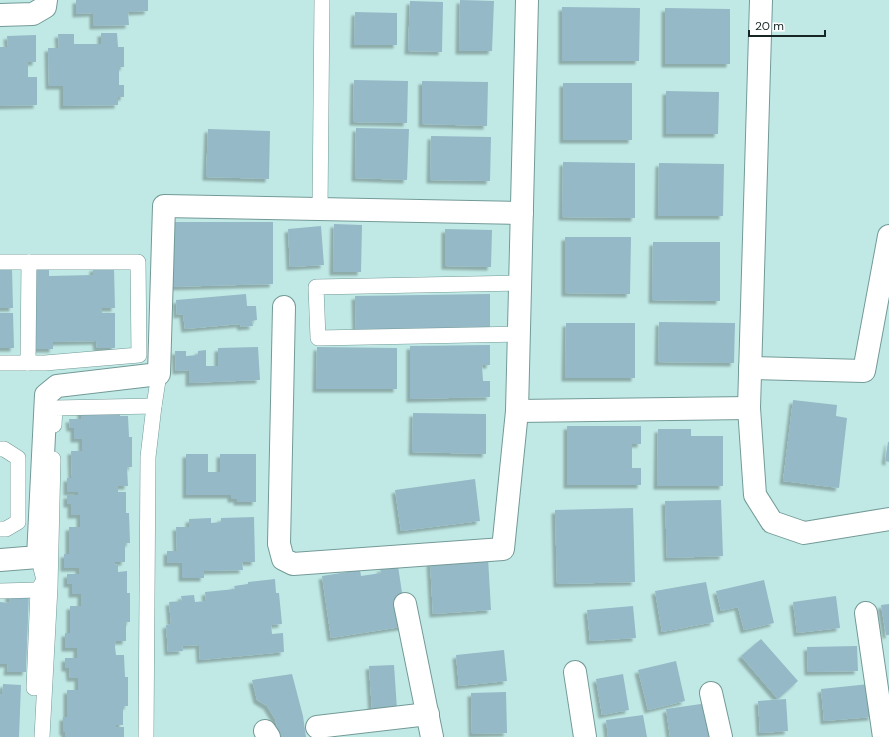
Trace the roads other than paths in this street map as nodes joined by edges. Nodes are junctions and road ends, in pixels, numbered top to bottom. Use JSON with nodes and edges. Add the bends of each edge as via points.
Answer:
{"nodes":[{"id":1,"x":46,"y":0,"type":"edge"},
{"id":2,"x":322,"y":0,"type":"edge"},
{"id":3,"x":527,"y":0,"type":"edge"},
{"id":4,"x":760,"y":0,"type":"edge"},
{"id":5,"x":0,"y":15,"type":"edge"},
{"id":6,"x":320,"y":210,"type":"junction"},
{"id":7,"x":522,"y":213,"type":"junction"},
{"id":8,"x":889,"y":236,"type":"edge"},
{"id":9,"x":0,"y":262,"type":"edge"},
{"id":10,"x":29,"y":262,"type":"junction"},
{"id":11,"x":520,"y":284,"type":"junction"},
{"id":12,"x":284,"y":307,"type":"dead end"},
{"id":13,"x":519,"y":334,"type":"junction"},
{"id":14,"x":0,"y":363,"type":"edge"},
{"id":15,"x":28,"y":363,"type":"junction"},
{"id":16,"x":45,"y":363,"type":"junction"},
{"id":17,"x":750,"y":368,"type":"junction"},
{"id":18,"x":159,"y":374,"type":"junction"},
{"id":19,"x":57,"y":386,"type":"junction"},
{"id":20,"x":154,"y":406,"type":"junction"},
{"id":21,"x":749,"y":408,"type":"junction"},
{"id":22,"x":517,"y":411,"type":"junction"},
{"id":23,"x":0,"y":449,"type":"edge"},
{"id":24,"x":889,"y":519,"type":"edge"},
{"id":25,"x":0,"y":529,"type":"edge"},
{"id":26,"x":38,"y":557,"type":"junction"},
{"id":27,"x":0,"y":560,"type":"edge"},
{"id":28,"x":43,"y":587,"type":"junction"},
{"id":29,"x":0,"y":591,"type":"edge"},
{"id":30,"x":406,"y":604,"type":"dead end"},
{"id":31,"x":866,"y":613,"type":"dead end"},
{"id":32,"x":575,"y":672,"type":"dead end"},
{"id":33,"x":711,"y":693,"type":"dead end"},
{"id":34,"x":428,"y":714,"type":"junction"},
{"id":35,"x":317,"y":727,"type":"dead end"},
{"id":36,"x":33,"y":737,"type":"edge"},
{"id":37,"x":42,"y":737,"type":"edge"},
{"id":38,"x":146,"y":737,"type":"edge"},
{"id":39,"x":432,"y":737,"type":"edge"},
{"id":40,"x":585,"y":737,"type":"edge"},
{"id":41,"x":720,"y":737,"type":"edge"},
{"id":42,"x":884,"y":737,"type":"edge"}],
"edges":[{"from":1,"to":5,"type":"street","via":[[45,6],[33,14]]},
{"from":2,"to":6,"type":"lane"},
{"from":3,"to":7,"type":"street"},
{"from":4,"to":17,"type":"street"},
{"from":6,"to":7,"type":"street"},
{"from":6,"to":18,"type":"street","via":[[164,206]]},
{"from":7,"to":11,"type":"street"},
{"from":8,"to":17,"type":"street","via":[[864,371]]},
{"from":9,"to":10,"type":"lane"},
{"from":10,"to":15,"type":"lane"},
{"from":10,"to":16,"type":"lane","via":[[138,262],[139,355]]},
{"from":11,"to":13,"type":"street"},
{"from":11,"to":13,"type":"lane","via":[[316,287],[318,338]]},
{"from":12,"to":22,"type":"street","via":[[279,544],[283,559],[293,564],[503,550]]},
{"from":13,"to":22,"type":"street"},
{"from":14,"to":15,"type":"lane"},
{"from":15,"to":16,"type":"lane"},
{"from":16,"to":19,"type":"lane"},
{"from":17,"to":21,"type":"street"},
{"from":18,"to":19,"type":"street"},
{"from":18,"to":20,"type":"lane"},
{"from":19,"to":26,"type":"street","via":[[46,394]]},
{"from":20,"to":28,"type":"lane","via":[[55,408]]},
{"from":20,"to":38,"type":"lane","via":[[148,457]]},
{"from":21,"to":22,"type":"street"},
{"from":21,"to":24,"type":"street","via":[[755,495],[772,522],[804,533]]},
{"from":23,"to":25,"type":"lane","via":[[18,458],[18,522],[6,529]]},
{"from":26,"to":27,"type":"street"},
{"from":26,"to":28,"type":"lane","via":[[44,580]]},
{"from":28,"to":29,"type":"lane"},
{"from":28,"to":36,"type":"lane"},
{"from":28,"to":37,"type":"lane"},
{"from":30,"to":34,"type":"street"},
{"from":31,"to":42,"type":"street"},
{"from":32,"to":40,"type":"street"},
{"from":33,"to":41,"type":"street"},
{"from":34,"to":35,"type":"street"},
{"from":34,"to":39,"type":"street"}]}
